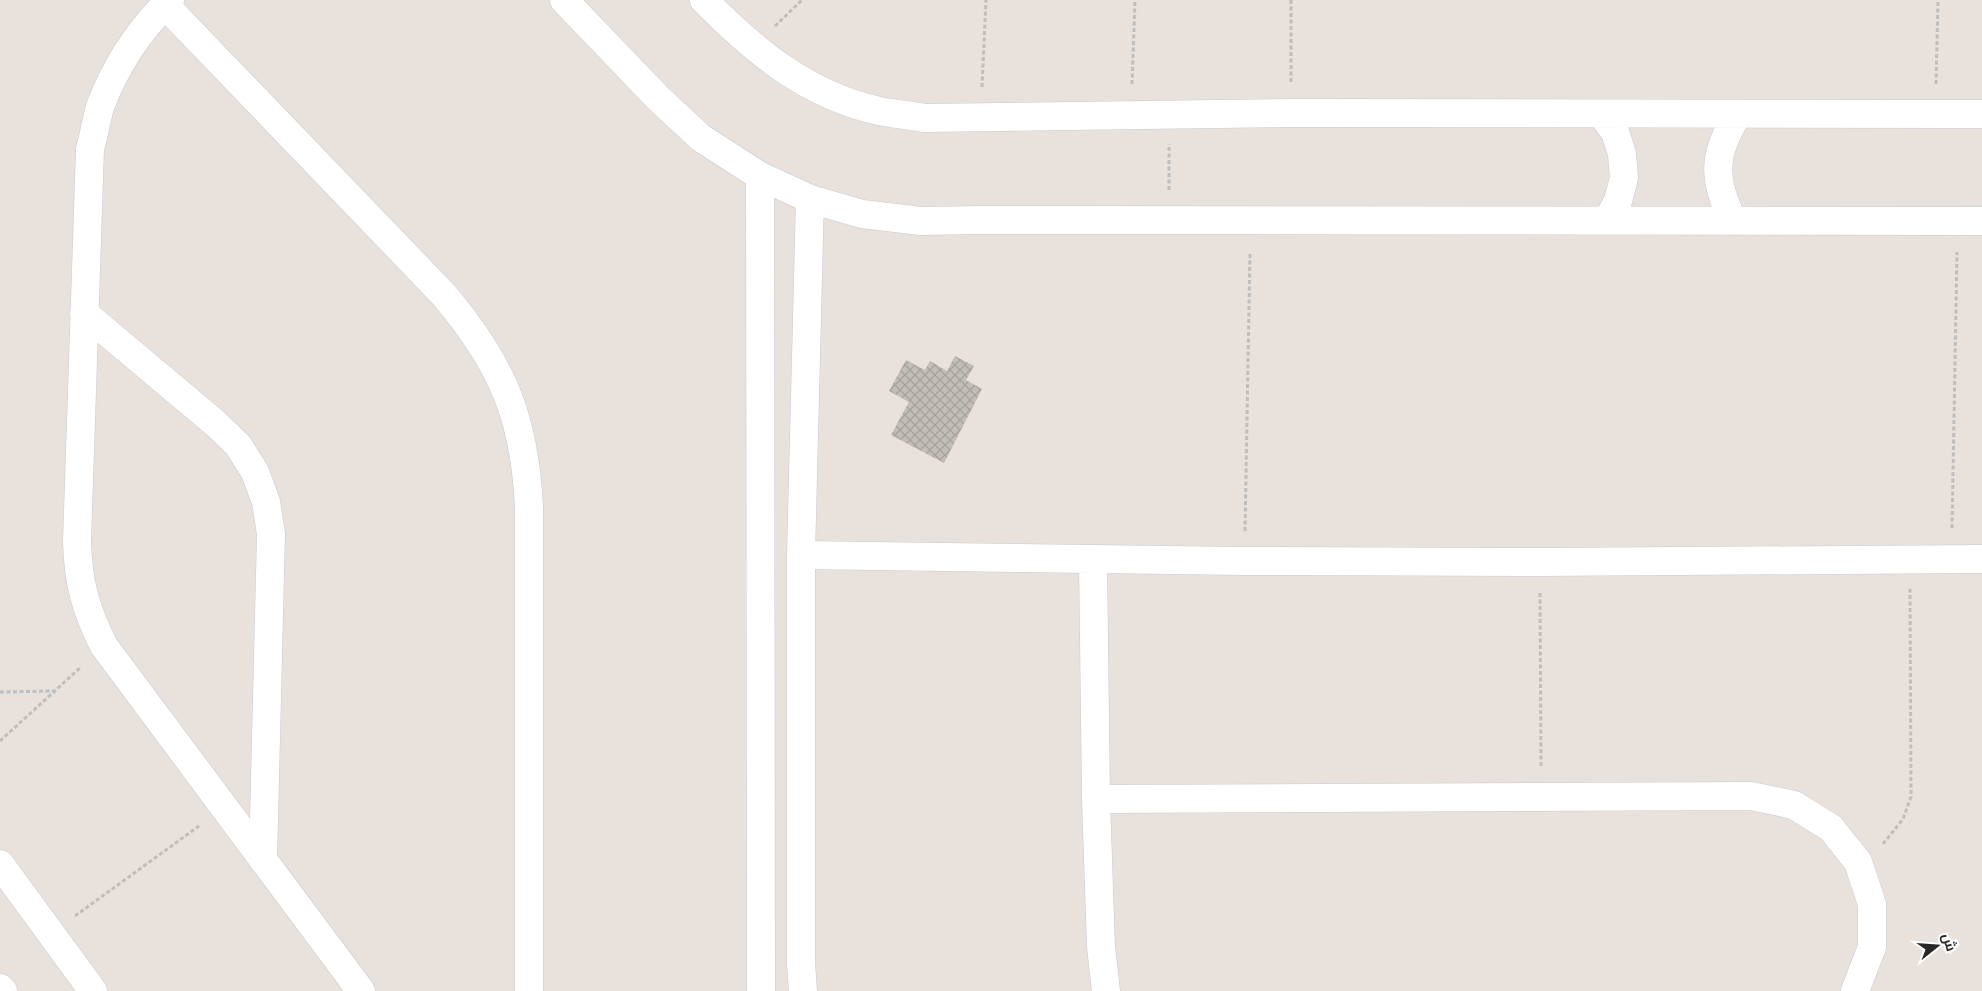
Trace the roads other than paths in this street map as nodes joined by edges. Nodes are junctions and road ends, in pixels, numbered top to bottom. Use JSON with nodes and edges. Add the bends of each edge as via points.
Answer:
{"nodes":[{"id":1,"x":564,"y":0,"type":"edge"},
{"id":2,"x":704,"y":0,"type":"edge"},
{"id":3,"x":168,"y":2,"type":"edge"},
{"id":4,"x":1601,"y":114,"type":"junction"},
{"id":5,"x":1738,"y":114,"type":"junction"},
{"id":6,"x":1982,"y":114,"type":"edge"},
{"id":7,"x":760,"y":176,"type":"junction"},
{"id":8,"x":810,"y":199,"type":"junction"},
{"id":9,"x":1606,"y":221,"type":"junction"},
{"id":10,"x":1733,"y":221,"type":"junction"},
{"id":11,"x":1970,"y":221,"type":"edge"},
{"id":12,"x":84,"y":313,"type":"junction"},
{"id":13,"x":801,"y":555,"type":"junction"},
{"id":14,"x":1982,"y":558,"type":"edge"},
{"id":15,"x":1093,"y":559,"type":"junction"},
{"id":16,"x":1096,"y":799,"type":"junction"},
{"id":17,"x":264,"y":860,"type":"junction"},
{"id":18,"x":0,"y":864,"type":"edge"},
{"id":19,"x":0,"y":988,"type":"edge"},
{"id":20,"x":2,"y":991,"type":"edge"},
{"id":21,"x":93,"y":991,"type":"edge"},
{"id":22,"x":361,"y":991,"type":"edge"},
{"id":23,"x":529,"y":991,"type":"edge"},
{"id":24,"x":761,"y":991,"type":"edge"},
{"id":25,"x":803,"y":991,"type":"edge"},
{"id":26,"x":1106,"y":991,"type":"edge"},
{"id":27,"x":1855,"y":991,"type":"edge"}],
"edges":[{"from":1,"to":7,"type":"street","via":[[701,138]]},
{"from":2,"to":4,"type":"street","via":[[753,47],[791,75],[833,96],[878,110],[924,118]]},
{"from":3,"to":12,"type":"street","via":[[138,36],[116,71],[100,109],[90,149]]},
{"from":3,"to":23,"type":"street","via":[[466,320],[501,377],[513,408],[528,474],[529,508]]},
{"from":4,"to":5,"type":"street"},
{"from":4,"to":9,"type":"street","via":[[1615,132],[1622,154],[1624,178],[1618,200]]},
{"from":5,"to":6,"type":"street"},
{"from":5,"to":10,"type":"street","via":[[1726,133],[1719,155],[1718,178],[1723,200]]},
{"from":7,"to":8,"type":"street"},
{"from":7,"to":24,"type":"street"},
{"from":8,"to":9,"type":"street","via":[[862,214],[921,221]]},
{"from":8,"to":13,"type":"street"},
{"from":9,"to":10,"type":"street"},
{"from":10,"to":11,"type":"street"},
{"from":12,"to":17,"type":"street","via":[[77,542],[83,596],[104,646]]},
{"from":12,"to":17,"type":"street","via":[[238,445],[266,502],[271,534]]},
{"from":13,"to":15,"type":"street"},
{"from":13,"to":25,"type":"street"},
{"from":14,"to":15,"type":"street","via":[[1539,562]]},
{"from":15,"to":16,"type":"street"},
{"from":16,"to":26,"type":"street","via":[[1101,946]]},
{"from":16,"to":27,"type":"street","via":[[1751,796],[1794,805],[1831,828],[1858,862],[1872,904],[1872,947]]},
{"from":17,"to":22,"type":"street"},
{"from":18,"to":21,"type":"street"},
{"from":19,"to":20,"type":"street"}]}
